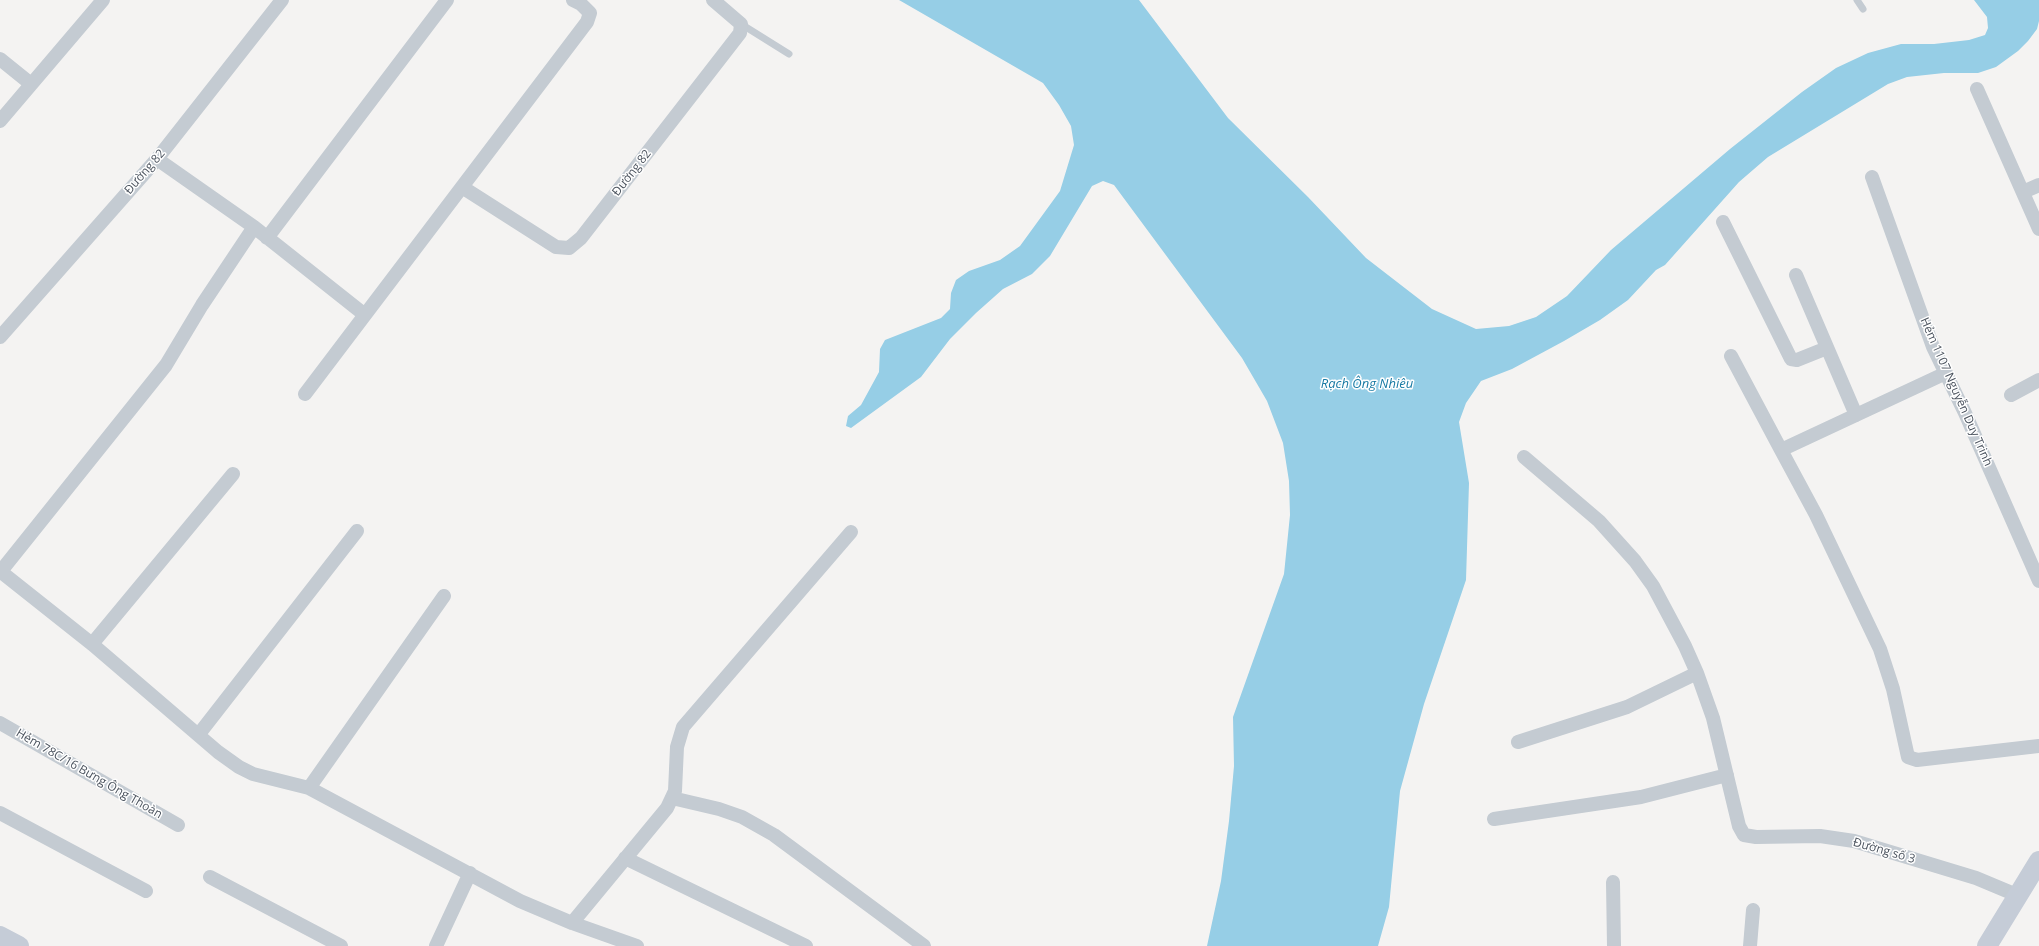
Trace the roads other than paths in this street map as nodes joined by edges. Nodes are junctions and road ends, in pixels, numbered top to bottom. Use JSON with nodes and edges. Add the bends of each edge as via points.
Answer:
{"nodes":[{"id":1,"x":103,"y":0,"type":"edge"},
{"id":2,"x":282,"y":0,"type":"edge"},
{"id":3,"x":447,"y":0,"type":"edge"},
{"id":4,"x":573,"y":0,"type":"edge"},
{"id":5,"x":713,"y":0,"type":"edge"},
{"id":6,"x":1857,"y":0,"type":"edge"},
{"id":7,"x":1863,"y":9,"type":"dead end"},
{"id":8,"x":741,"y":24,"type":"junction"},
{"id":9,"x":789,"y":54,"type":"dead end"},
{"id":10,"x":0,"y":59,"type":"edge"},
{"id":11,"x":31,"y":84,"type":"junction"},
{"id":12,"x":1977,"y":89,"type":"dead end"},
{"id":13,"x":0,"y":121,"type":"edge"},
{"id":14,"x":157,"y":159,"type":"junction"},
{"id":15,"x":1872,"y":178,"type":"dead end"},
{"id":16,"x":2039,"y":185,"type":"edge"},
{"id":17,"x":462,"y":187,"type":"junction"},
{"id":18,"x":2023,"y":192,"type":"junction"},
{"id":19,"x":1723,"y":222,"type":"dead end"},
{"id":20,"x":254,"y":227,"type":"junction"},
{"id":21,"x":2039,"y":229,"type":"edge"},
{"id":22,"x":267,"y":238,"type":"junction"},
{"id":23,"x":1796,"y":275,"type":"dead end"},
{"id":24,"x":365,"y":315,"type":"junction"},
{"id":25,"x":0,"y":336,"type":"edge"},
{"id":26,"x":1827,"y":348,"type":"junction"},
{"id":27,"x":1731,"y":356,"type":"dead end"},
{"id":28,"x":1946,"y":373,"type":"junction"},
{"id":29,"x":2039,"y":380,"type":"edge"},
{"id":30,"x":305,"y":394,"type":"dead end"},
{"id":31,"x":2011,"y":395,"type":"dead end"},
{"id":32,"x":1856,"y":415,"type":"junction"},
{"id":33,"x":1781,"y":450,"type":"junction"},
{"id":34,"x":1524,"y":457,"type":"dead end"},
{"id":35,"x":233,"y":474,"type":"dead end"},
{"id":36,"x":357,"y":531,"type":"dead end"},
{"id":37,"x":851,"y":532,"type":"dead end"},
{"id":38,"x":0,"y":571,"type":"edge"},
{"id":39,"x":2039,"y":581,"type":"edge"},
{"id":40,"x":444,"y":596,"type":"dead end"},
{"id":41,"x":92,"y":644,"type":"junction"},
{"id":42,"x":1697,"y":673,"type":"junction"},
{"id":43,"x":0,"y":722,"type":"edge"},
{"id":44,"x":199,"y":734,"type":"junction"},
{"id":45,"x":1518,"y":742,"type":"dead end"},
{"id":46,"x":2039,"y":746,"type":"edge"},
{"id":47,"x":1726,"y":775,"type":"junction"},
{"id":48,"x":309,"y":788,"type":"junction"},
{"id":49,"x":672,"y":798,"type":"junction"},
{"id":50,"x":0,"y":813,"type":"edge"},
{"id":51,"x":1494,"y":819,"type":"dead end"},
{"id":52,"x":178,"y":825,"type":"dead end"},
{"id":53,"x":625,"y":858,"type":"junction"},
{"id":54,"x":2037,"y":870,"type":"edge"},
{"id":55,"x":470,"y":873,"type":"junction"},
{"id":56,"x":210,"y":877,"type":"dead end"},
{"id":57,"x":1613,"y":882,"type":"dead end"},
{"id":58,"x":146,"y":891,"type":"dead end"},
{"id":59,"x":2019,"y":896,"type":"junction"},
{"id":60,"x":1753,"y":910,"type":"dead end"},
{"id":61,"x":572,"y":923,"type":"junction"},
{"id":62,"x":0,"y":936,"type":"edge"},
{"id":63,"x":19,"y":946,"type":"edge"},
{"id":64,"x":341,"y":946,"type":"edge"},
{"id":65,"x":436,"y":946,"type":"edge"},
{"id":66,"x":637,"y":946,"type":"edge"},
{"id":67,"x":806,"y":946,"type":"edge"},
{"id":68,"x":924,"y":946,"type":"edge"},
{"id":69,"x":1614,"y":946,"type":"edge"},
{"id":70,"x":1750,"y":946,"type":"edge"},
{"id":71,"x":1987,"y":946,"type":"edge"}],
"edges":[{"from":1,"to":11,"type":"street"},
{"from":2,"to":14,"type":"street","name":"Đường 82"},
{"from":3,"to":22,"type":"street"},
{"from":4,"to":17,"type":"street","via":[[590,12],[587,22]]},
{"from":5,"to":8,"type":"street"},
{"from":6,"to":7,"type":"lane"},
{"from":8,"to":9,"type":"lane"},
{"from":8,"to":17,"type":"street","name":"Đường 82","via":[[740,33],[581,238],[569,248],[556,247]]},
{"from":10,"to":11,"type":"street"},
{"from":11,"to":13,"type":"street"},
{"from":12,"to":18,"type":"street"},
{"from":14,"to":20,"type":"street"},
{"from":14,"to":25,"type":"street","name":"Đường 82"},
{"from":15,"to":28,"type":"street","name":"Hẻm 1107 Nguyễn Duy Trinh","via":[[1933,347]]},
{"from":16,"to":18,"type":"street"},
{"from":17,"to":24,"type":"street"},
{"from":18,"to":21,"type":"street"},
{"from":19,"to":26,"type":"street","via":[[1791,359],[1797,360]]},
{"from":20,"to":22,"type":"street"},
{"from":20,"to":38,"type":"street","via":[[166,365]]},
{"from":22,"to":24,"type":"street"},
{"from":23,"to":26,"type":"street"},
{"from":24,"to":30,"type":"street"},
{"from":26,"to":32,"type":"street"},
{"from":27,"to":33,"type":"street"},
{"from":28,"to":32,"type":"street"},
{"from":28,"to":39,"type":"street","name":"Hẻm 1107 Nguyễn Duy Trinh"},
{"from":29,"to":31,"type":"street"},
{"from":32,"to":33,"type":"street"},
{"from":33,"to":46,"type":"street","via":[[1816,515],[1880,649],[1893,689],[1908,757],[1912,759]]},
{"from":34,"to":42,"type":"street","via":[[1599,521],[1635,561],[1653,586]]},
{"from":35,"to":41,"type":"street"},
{"from":36,"to":44,"type":"street"},
{"from":37,"to":49,"type":"street","via":[[683,727],[677,747],[676,791]]},
{"from":38,"to":41,"type":"street"},
{"from":40,"to":48,"type":"street"},
{"from":41,"to":44,"type":"street"},
{"from":42,"to":45,"type":"street","via":[[1627,707]]},
{"from":42,"to":47,"type":"street","via":[[1713,718]]},
{"from":43,"to":52,"type":"street","name":"Hẻm 78C/16 Bưng Ông Thoàn"},
{"from":44,"to":48,"type":"street","via":[[218,752],[246,770]]},
{"from":47,"to":51,"type":"street","via":[[1641,797]]},
{"from":47,"to":59,"type":"street","name":"Đường số 3","via":[[1739,826],[1744,834],[1756,837],[1820,836],[1854,841],[1976,878]]},
{"from":48,"to":55,"type":"street"},
{"from":49,"to":53,"type":"street","via":[[667,808]]},
{"from":49,"to":68,"type":"street","via":[[742,817],[774,835]]},
{"from":50,"to":58,"type":"street"},
{"from":53,"to":61,"type":"street"},
{"from":53,"to":67,"type":"street"},
{"from":54,"to":59,"type":"main road"},
{"from":55,"to":61,"type":"street","via":[[520,901]]},
{"from":55,"to":65,"type":"street"},
{"from":56,"to":64,"type":"street"},
{"from":57,"to":69,"type":"street"},
{"from":59,"to":71,"type":"main road"},
{"from":60,"to":70,"type":"street"},
{"from":61,"to":66,"type":"street"},
{"from":62,"to":63,"type":"main road"}]}
